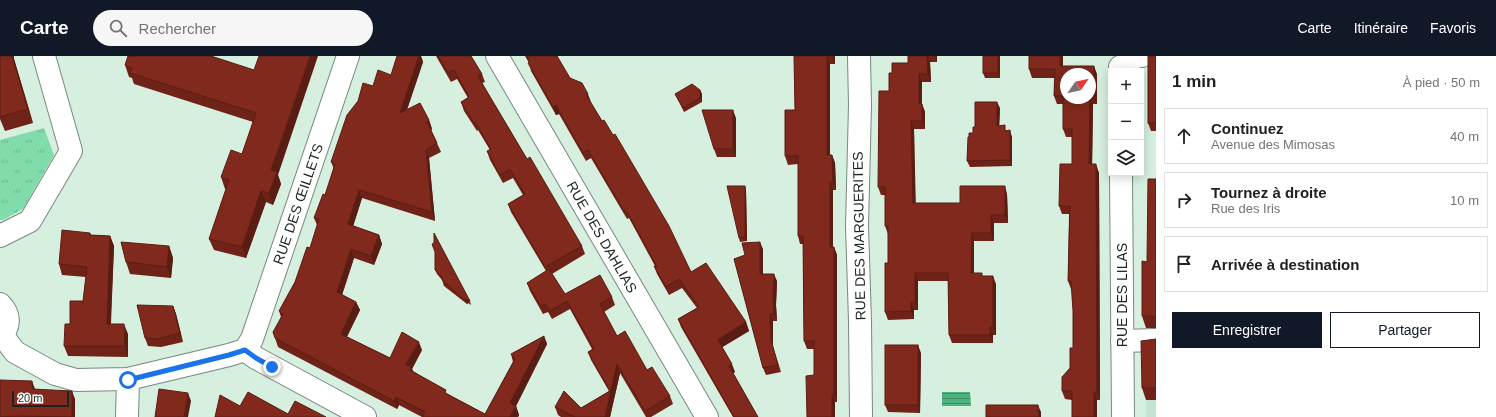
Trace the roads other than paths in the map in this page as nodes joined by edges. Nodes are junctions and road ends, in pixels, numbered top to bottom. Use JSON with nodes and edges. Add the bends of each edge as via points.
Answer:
{"nodes":[{"id":1,"x":44,"y":56,"type":"edge"},
{"id":2,"x":348,"y":56,"type":"edge"},
{"id":3,"x":497,"y":56,"type":"edge"},
{"id":4,"x":859,"y":56,"type":"edge"},
{"id":5,"x":1142,"y":56,"type":"edge"},
{"id":6,"x":1120,"y":65,"type":"edge"},
{"id":7,"x":1121,"y":176,"type":"edge"},
{"id":8,"x":0,"y":236,"type":"edge"},
{"id":9,"x":0,"y":304,"type":"edge"},
{"id":10,"x":1,"y":336,"type":"edge"},
{"id":11,"x":1156,"y":340,"type":"edge"},
{"id":12,"x":1122,"y":341,"type":"junction"},
{"id":13,"x":245,"y":350,"type":"junction"},
{"id":14,"x":128,"y":380,"type":"junction"},
{"id":15,"x":127,"y":417,"type":"edge"},
{"id":16,"x":365,"y":417,"type":"edge"},
{"id":17,"x":707,"y":417,"type":"edge"},
{"id":18,"x":861,"y":417,"type":"edge"},
{"id":19,"x":1123,"y":417,"type":"edge"}],
"edges":[{"from":1,"to":8,"type":"street","via":[[71,150],[30,221]]},
{"from":2,"to":13,"type":"street","name":"RUE DES ŒILLETS","via":[[252,339]]},
{"from":3,"to":17,"type":"street","name":"RUE DES DAHLIAS"},
{"from":4,"to":18,"type":"street","name":"RUE DES MARGUERITES","via":[[857,226]]},
{"from":5,"to":6,"type":"street"},
{"from":7,"to":12,"type":"street","name":"RUE DES LILAS"},
{"from":9,"to":10,"type":"street","via":[[8,319],[8,325]]},
{"from":10,"to":14,"type":"street","via":[[15,352],[55,374],[76,380]]},
{"from":11,"to":12,"type":"street"},
{"from":12,"to":19,"type":"street","name":"RUE DES LILAS"},
{"from":13,"to":14,"type":"street"},
{"from":13,"to":16,"type":"street"},
{"from":14,"to":15,"type":"street"}]}
